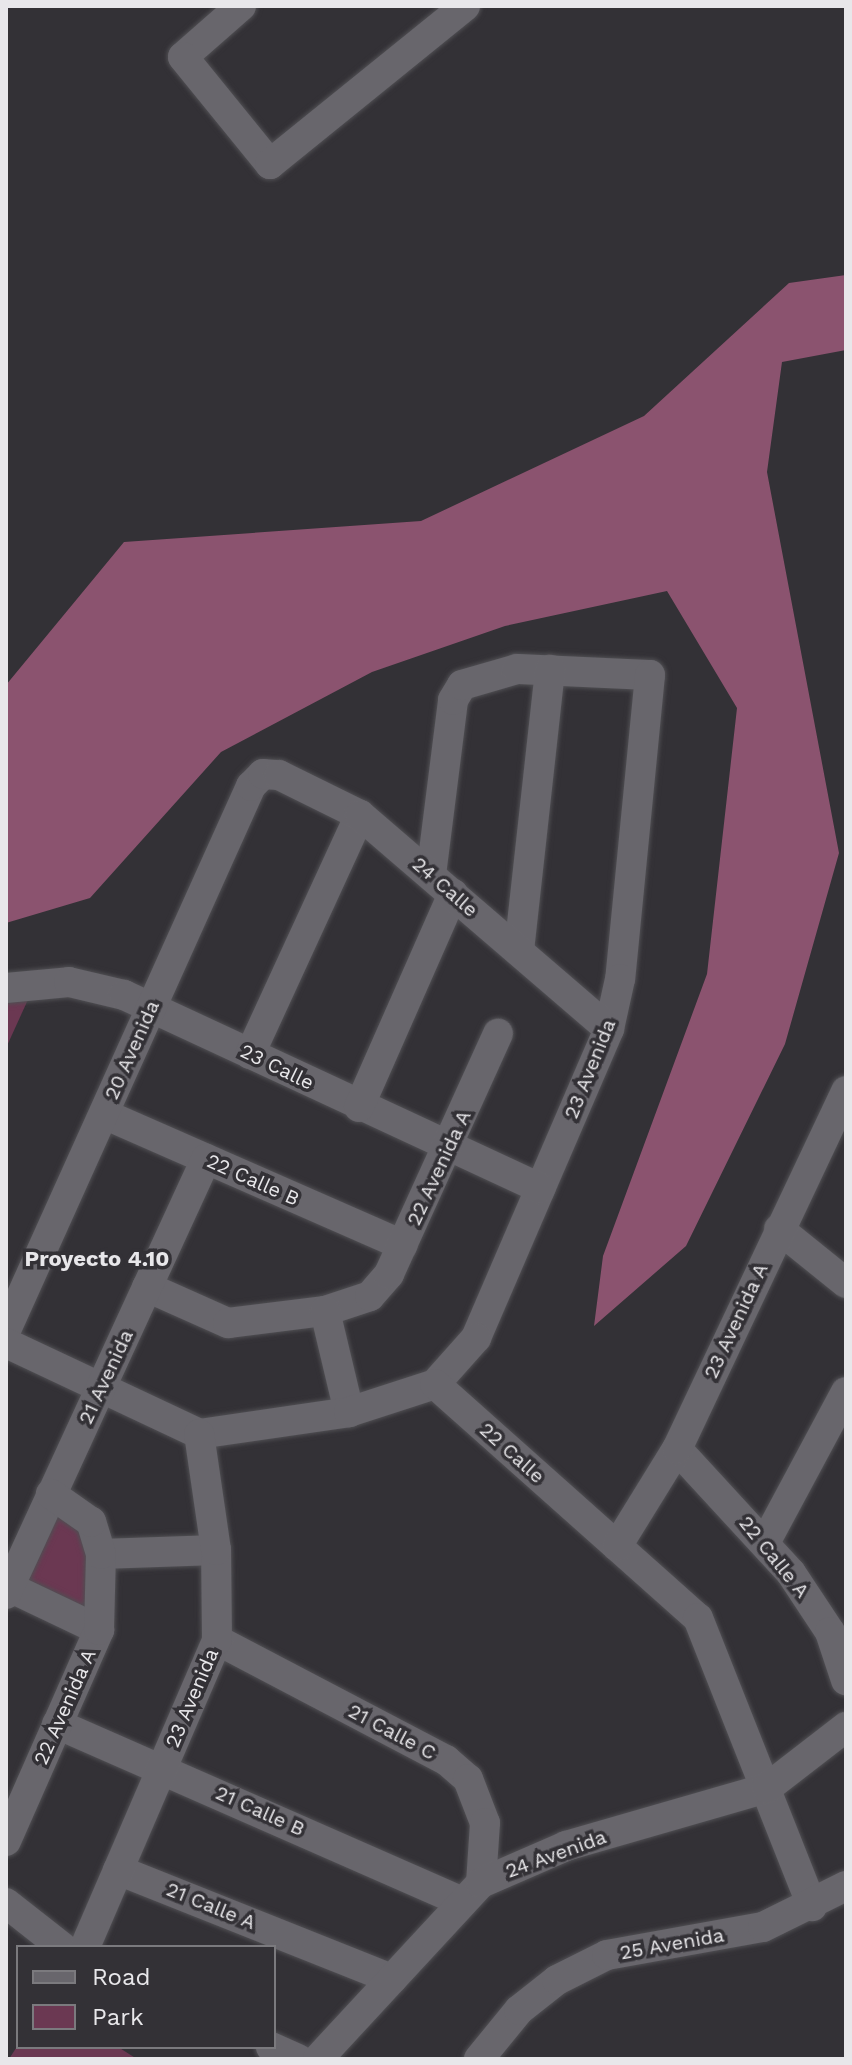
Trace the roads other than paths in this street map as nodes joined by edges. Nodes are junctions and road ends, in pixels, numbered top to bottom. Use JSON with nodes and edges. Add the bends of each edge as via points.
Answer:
{"nodes":[{"id":1,"x":241,"y":6,"type":"edge"},
{"id":2,"x":465,"y":6,"type":"edge"},
{"id":3,"x":550,"y":670,"type":"junction"},
{"id":4,"x":263,"y":774,"type":"joint"},
{"id":5,"x":360,"y":815,"type":"junction"},
{"id":6,"x":442,"y":884,"type":"junction"},
{"id":7,"x":519,"y":951,"type":"junction"},
{"id":8,"x":6,"y":988,"type":"edge"},
{"id":9,"x":151,"y":1006,"type":"junction"},
{"id":10,"x":609,"y":1029,"type":"junction"},
{"id":11,"x":498,"y":1034,"type":"dead end"},
{"id":12,"x":250,"y":1054,"type":"junction"},
{"id":13,"x":846,"y":1091,"type":"edge"},
{"id":14,"x":359,"y":1107,"type":"junction"},
{"id":15,"x":104,"y":1114,"type":"junction"},
{"id":16,"x":450,"y":1148,"type":"junction"},
{"id":17,"x":206,"y":1159,"type":"junction"},
{"id":18,"x":540,"y":1188,"type":"junction"},
{"id":19,"x":779,"y":1229,"type":"junction"},
{"id":20,"x":403,"y":1245,"type":"junction"},
{"id":21,"x":846,"y":1283,"type":"edge"},
{"id":22,"x":147,"y":1287,"type":"junction"},
{"id":23,"x":325,"y":1311,"type":"junction"},
{"id":24,"x":6,"y":1330,"type":"edge"},
{"id":25,"x":6,"y":1343,"type":"edge"},
{"id":26,"x":435,"y":1384,"type":"junction"},
{"id":27,"x":101,"y":1387,"type":"junction"},
{"id":28,"x":842,"y":1411,"type":"edge"},
{"id":29,"x":349,"y":1412,"type":"junction"},
{"id":30,"x":199,"y":1434,"type":"junction"},
{"id":31,"x":677,"y":1449,"type":"junction"},
{"id":32,"x":51,"y":1494,"type":"junction"},
{"id":33,"x":766,"y":1541,"type":"junction"},
{"id":34,"x":617,"y":1546,"type":"junction"},
{"id":35,"x":216,"y":1550,"type":"junction"},
{"id":36,"x":101,"y":1554,"type":"junction"},
{"id":37,"x":9,"y":1580,"type":"edge"},
{"id":38,"x":99,"y":1630,"type":"junction"},
{"id":39,"x":217,"y":1640,"type":"junction"},
{"id":40,"x":846,"y":1680,"type":"edge"},
{"id":41,"x":57,"y":1724,"type":"junction"},
{"id":42,"x":846,"y":1727,"type":"edge"},
{"id":43,"x":162,"y":1768,"type":"junction"},
{"id":44,"x":767,"y":1788,"type":"junction"},
{"id":45,"x":6,"y":1841,"type":"edge"},
{"id":46,"x":118,"y":1870,"type":"junction"},
{"id":47,"x":846,"y":1886,"type":"edge"},
{"id":48,"x":471,"y":1892,"type":"junction"},
{"id":49,"x":6,"y":1903,"type":"edge"},
{"id":50,"x":812,"y":1906,"type":"junction"},
{"id":51,"x":59,"y":1945,"type":"edge"},
{"id":52,"x":86,"y":1945,"type":"edge"},
{"id":53,"x":392,"y":1979,"type":"junction"},
{"id":54,"x":276,"y":2049,"type":"edge"},
{"id":55,"x":298,"y":2059,"type":"edge"},
{"id":56,"x":318,"y":2059,"type":"edge"},
{"id":57,"x":479,"y":2059,"type":"edge"}],
"edges":[{"from":1,"to":2,"type":"street","via":[[184,54],[184,61],[264,162],[276,163]]},
{"from":3,"to":6,"type":"street","via":[[517,669],[457,690]]},
{"from":3,"to":7,"type":"street"},
{"from":3,"to":10,"type":"street","name":"23 Avenida","via":[[650,675],[620,979]]},
{"from":4,"to":5,"type":"street","name":"24 Calle","via":[[279,775]]},
{"from":4,"to":9,"type":"street","name":"20 Avenida","via":[[251,786]]},
{"from":5,"to":6,"type":"street","name":"24 Calle"},
{"from":5,"to":12,"type":"street"},
{"from":6,"to":7,"type":"street","name":"24 Calle"},
{"from":6,"to":14,"type":"street"},
{"from":7,"to":10,"type":"street","name":"24 Calle"},
{"from":8,"to":9,"type":"street","name":"23 Calle","via":[[69,982]]},
{"from":9,"to":12,"type":"street","name":"23 Calle"},
{"from":9,"to":15,"type":"street","name":"20 Avenida"},
{"from":10,"to":18,"type":"street","name":"23 Avenida"},
{"from":11,"to":16,"type":"street","name":"22 Avenida A"},
{"from":12,"to":14,"type":"street","name":"23 Calle"},
{"from":13,"to":19,"type":"street","name":"23 Avenida A"},
{"from":14,"to":16,"type":"street","name":"23 Calle"},
{"from":15,"to":17,"type":"street","name":"22 Calle B"},
{"from":15,"to":24,"type":"street","name":"20 Avenida"},
{"from":16,"to":18,"type":"street","name":"23 Calle"},
{"from":16,"to":20,"type":"street","name":"22 Avenida A"},
{"from":17,"to":20,"type":"street","name":"22 Calle B"},
{"from":17,"to":22,"type":"street","name":"21 Avenida"},
{"from":18,"to":26,"type":"street","name":"23 Avenida","via":[[476,1338]]},
{"from":19,"to":21,"type":"street"},
{"from":19,"to":31,"type":"street","name":"23 Avenida A"},
{"from":20,"to":23,"type":"street","name":"22 Avenida A","via":[[389,1274],[370,1296]]},
{"from":22,"to":23,"type":"street","via":[[228,1323]]},
{"from":22,"to":27,"type":"street","name":"21 Avenida"},
{"from":23,"to":29,"type":"street"},
{"from":25,"to":27,"type":"street"},
{"from":26,"to":29,"type":"street"},
{"from":26,"to":34,"type":"street","name":"22 Calle"},
{"from":27,"to":30,"type":"street"},
{"from":27,"to":32,"type":"street","name":"21 Avenida"},
{"from":28,"to":33,"type":"street"},
{"from":29,"to":30,"type":"street"},
{"from":30,"to":35,"type":"street","name":"23 Avenida"},
{"from":31,"to":33,"type":"street","name":"22 Calle A"},
{"from":31,"to":34,"type":"street","name":"23 Avenida A"},
{"from":32,"to":36,"type":"street","name":"22 Avenida A","via":[[91,1522]]},
{"from":32,"to":37,"type":"street","name":"21 Avenida"},
{"from":33,"to":40,"type":"street","name":"22 Calle A","via":[[830,1632]]},
{"from":34,"to":44,"type":"street","name":"22 Calle","via":[[698,1618]]},
{"from":35,"to":36,"type":"street"},
{"from":35,"to":39,"type":"street","name":"23 Avenida"},
{"from":36,"to":38,"type":"street","name":"22 Avenida A"},
{"from":37,"to":38,"type":"street"},
{"from":38,"to":41,"type":"street","name":"22 Avenida A"},
{"from":39,"to":43,"type":"street","name":"23 Avenida"},
{"from":39,"to":48,"type":"street","name":"21 Calle C","via":[[446,1760],[468,1779],[485,1823]]},
{"from":41,"to":43,"type":"street","name":"21 Calle B"},
{"from":41,"to":45,"type":"street","name":"22 Avenida A"},
{"from":42,"to":44,"type":"street","name":"24 Avenida"},
{"from":43,"to":46,"type":"street","name":"23 Avenida"},
{"from":43,"to":48,"type":"street","name":"21 Calle B"},
{"from":44,"to":48,"type":"street","name":"24 Avenida","via":[[566,1846]]},
{"from":44,"to":50,"type":"street","name":"22 Calle"},
{"from":46,"to":52,"type":"street","name":"23 Avenida"},
{"from":46,"to":53,"type":"street","name":"21 Calle A"},
{"from":47,"to":50,"type":"street","name":"25 Avenida"},
{"from":48,"to":53,"type":"street","name":"24 Avenida"},
{"from":49,"to":51,"type":"street"},
{"from":50,"to":57,"type":"street","name":"25 Avenida","via":[[763,1927],[607,1955],[557,1980],[519,2010]]},
{"from":53,"to":56,"type":"street","name":"24 Avenida"},
{"from":54,"to":55,"type":"street"}]}
